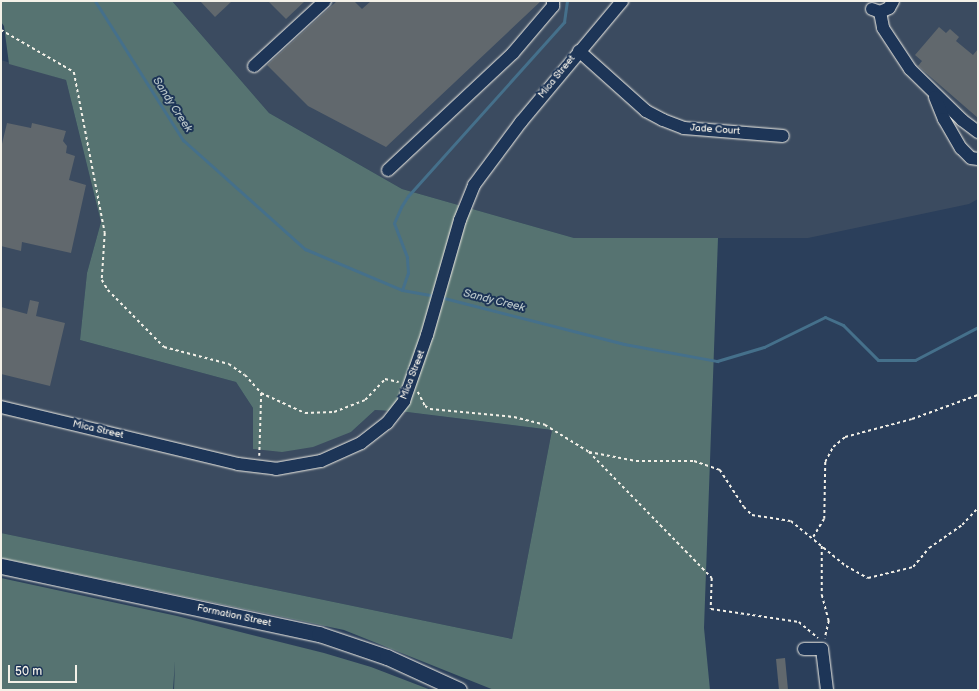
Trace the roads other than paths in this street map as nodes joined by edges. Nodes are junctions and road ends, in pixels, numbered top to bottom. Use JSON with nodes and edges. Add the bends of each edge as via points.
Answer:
{"nodes":[{"id":1,"x":325,"y":1,"type":"edge"},
{"id":2,"x":554,"y":1,"type":"edge"},
{"id":3,"x":622,"y":1,"type":"edge"},
{"id":4,"x":893,"y":1,"type":"edge"},
{"id":5,"x":579,"y":51,"type":"junction"},
{"id":6,"x":254,"y":66,"type":"dead end"},
{"id":7,"x":932,"y":88,"type":"junction"},
{"id":8,"x":978,"y":132,"type":"edge"},
{"id":9,"x":783,"y":136,"type":"dead end"},
{"id":10,"x":978,"y":160,"type":"edge"},
{"id":11,"x":388,"y":170,"type":"dead end"},
{"id":12,"x":1,"y":407,"type":"edge"},
{"id":13,"x":1,"y":566,"type":"edge"},
{"id":14,"x":804,"y":649,"type":"dead end"},
{"id":15,"x":459,"y":690,"type":"edge"},
{"id":16,"x":827,"y":690,"type":"edge"}],
"edges":[{"from":1,"to":6,"type":"street"},
{"from":2,"to":11,"type":"street","via":[[553,6],[513,53]]},
{"from":3,"to":5,"type":"street","name":"Mica Street"},
{"from":4,"to":7,"type":"street","via":[[889,8],[876,11],[883,28],[906,64]]},
{"from":5,"to":9,"type":"street","name":"Jade Court","via":[[646,110],[663,120],[684,128]]},
{"from":5,"to":12,"type":"street","name":"Mica Street","via":[[491,159],[474,185],[460,220],[451,259],[404,400],[387,423],[361,443],[321,461],[276,469]]},
{"from":7,"to":8,"type":"street","via":[[962,120]]},
{"from":7,"to":10,"type":"street","via":[[944,119],[962,148],[971,158]]},
{"from":13,"to":15,"type":"main road","name":"Formation Street","via":[[319,634],[387,656]]},
{"from":14,"to":16,"type":"street","via":[[822,649]]}]}
